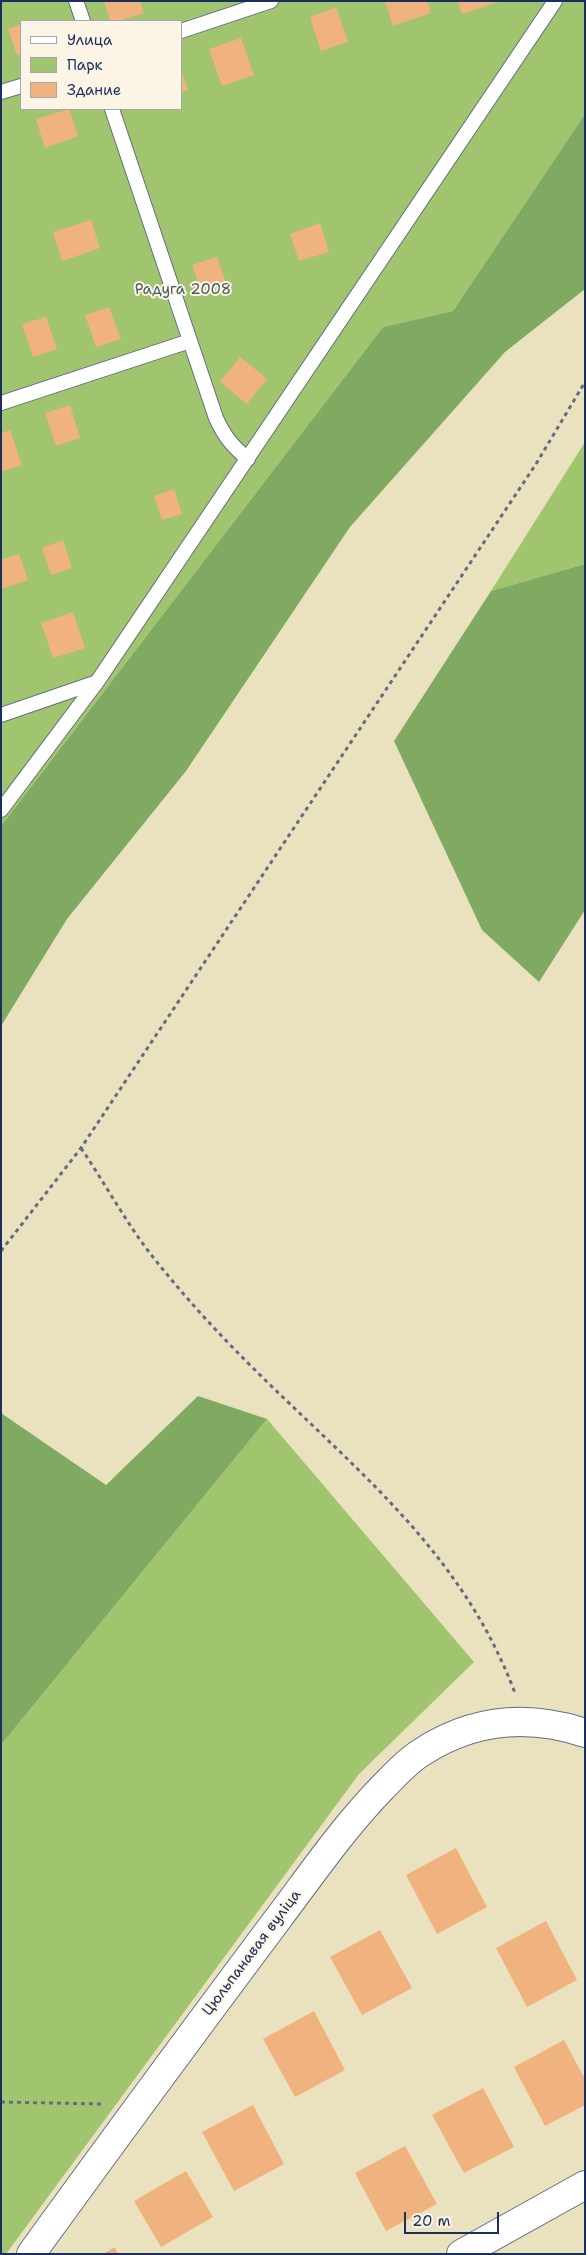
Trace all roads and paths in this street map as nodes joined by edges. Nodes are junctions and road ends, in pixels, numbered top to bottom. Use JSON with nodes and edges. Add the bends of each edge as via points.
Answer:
{"nodes":[{"id":1,"x":76,"y":1,"type":"edge"},
{"id":2,"x":271,"y":1,"type":"edge"},
{"id":3,"x":555,"y":1,"type":"edge"},
{"id":4,"x":83,"y":20,"type":"edge"},
{"id":5,"x":182,"y":31,"type":"edge"},
{"id":6,"x":20,"y":86,"type":"edge"},
{"id":7,"x":1,"y":92,"type":"edge"},
{"id":8,"x":112,"y":110,"type":"edge"},
{"id":9,"x":190,"y":341,"type":"junction"},
{"id":10,"x":585,"y":382,"type":"edge"},
{"id":11,"x":1,"y":404,"type":"edge"},
{"id":12,"x":248,"y":459,"type":"junction"},
{"id":13,"x":97,"y":682,"type":"junction"},
{"id":14,"x":1,"y":715,"type":"edge"},
{"id":15,"x":1,"y":810,"type":"edge"},
{"id":16,"x":81,"y":1148,"type":"junction"},
{"id":17,"x":1,"y":1251,"type":"edge"},
{"id":18,"x":525,"y":1721,"type":"junction"},
{"id":19,"x":585,"y":1733,"type":"edge"},
{"id":20,"x":1,"y":2102,"type":"edge"},
{"id":21,"x":139,"y":2105,"type":"junction"},
{"id":22,"x":585,"y":2185,"type":"edge"},
{"id":23,"x":31,"y":2254,"type":"edge"},
{"id":24,"x":461,"y":2254,"type":"edge"}],
"edges":[{"from":1,"to":4,"type":"lane"},
{"from":2,"to":5,"type":"lane"},
{"from":3,"to":12,"type":"lane"},
{"from":6,"to":7,"type":"lane"},
{"from":8,"to":9,"type":"lane"},
{"from":9,"to":11,"type":"lane"},
{"from":9,"to":12,"type":"lane","via":[[222,432],[230,444]]},
{"from":10,"to":16,"type":"path","via":[[536,464]]},
{"from":12,"to":13,"type":"lane"},
{"from":13,"to":14,"type":"lane"},
{"from":13,"to":15,"type":"lane"},
{"from":16,"to":17,"type":"path"},
{"from":16,"to":18,"type":"path","via":[[149,1251],[197,1308],[243,1359],[385,1494],[444,1562],[475,1608],[499,1654]]},
{"from":18,"to":19,"type":"street","name":"Цюльпанавая вуліца","via":[[548,1723]]},
{"from":18,"to":21,"type":"street","name":"Цюльпанавая вуліца","via":[[470,1729],[444,1739],[420,1753],[398,1772],[337,1839]]},
{"from":20,"to":21,"type":"path"},
{"from":21,"to":23,"type":"street","name":"Цюльпанавая вуліца"},
{"from":22,"to":24,"type":"street"}]}
